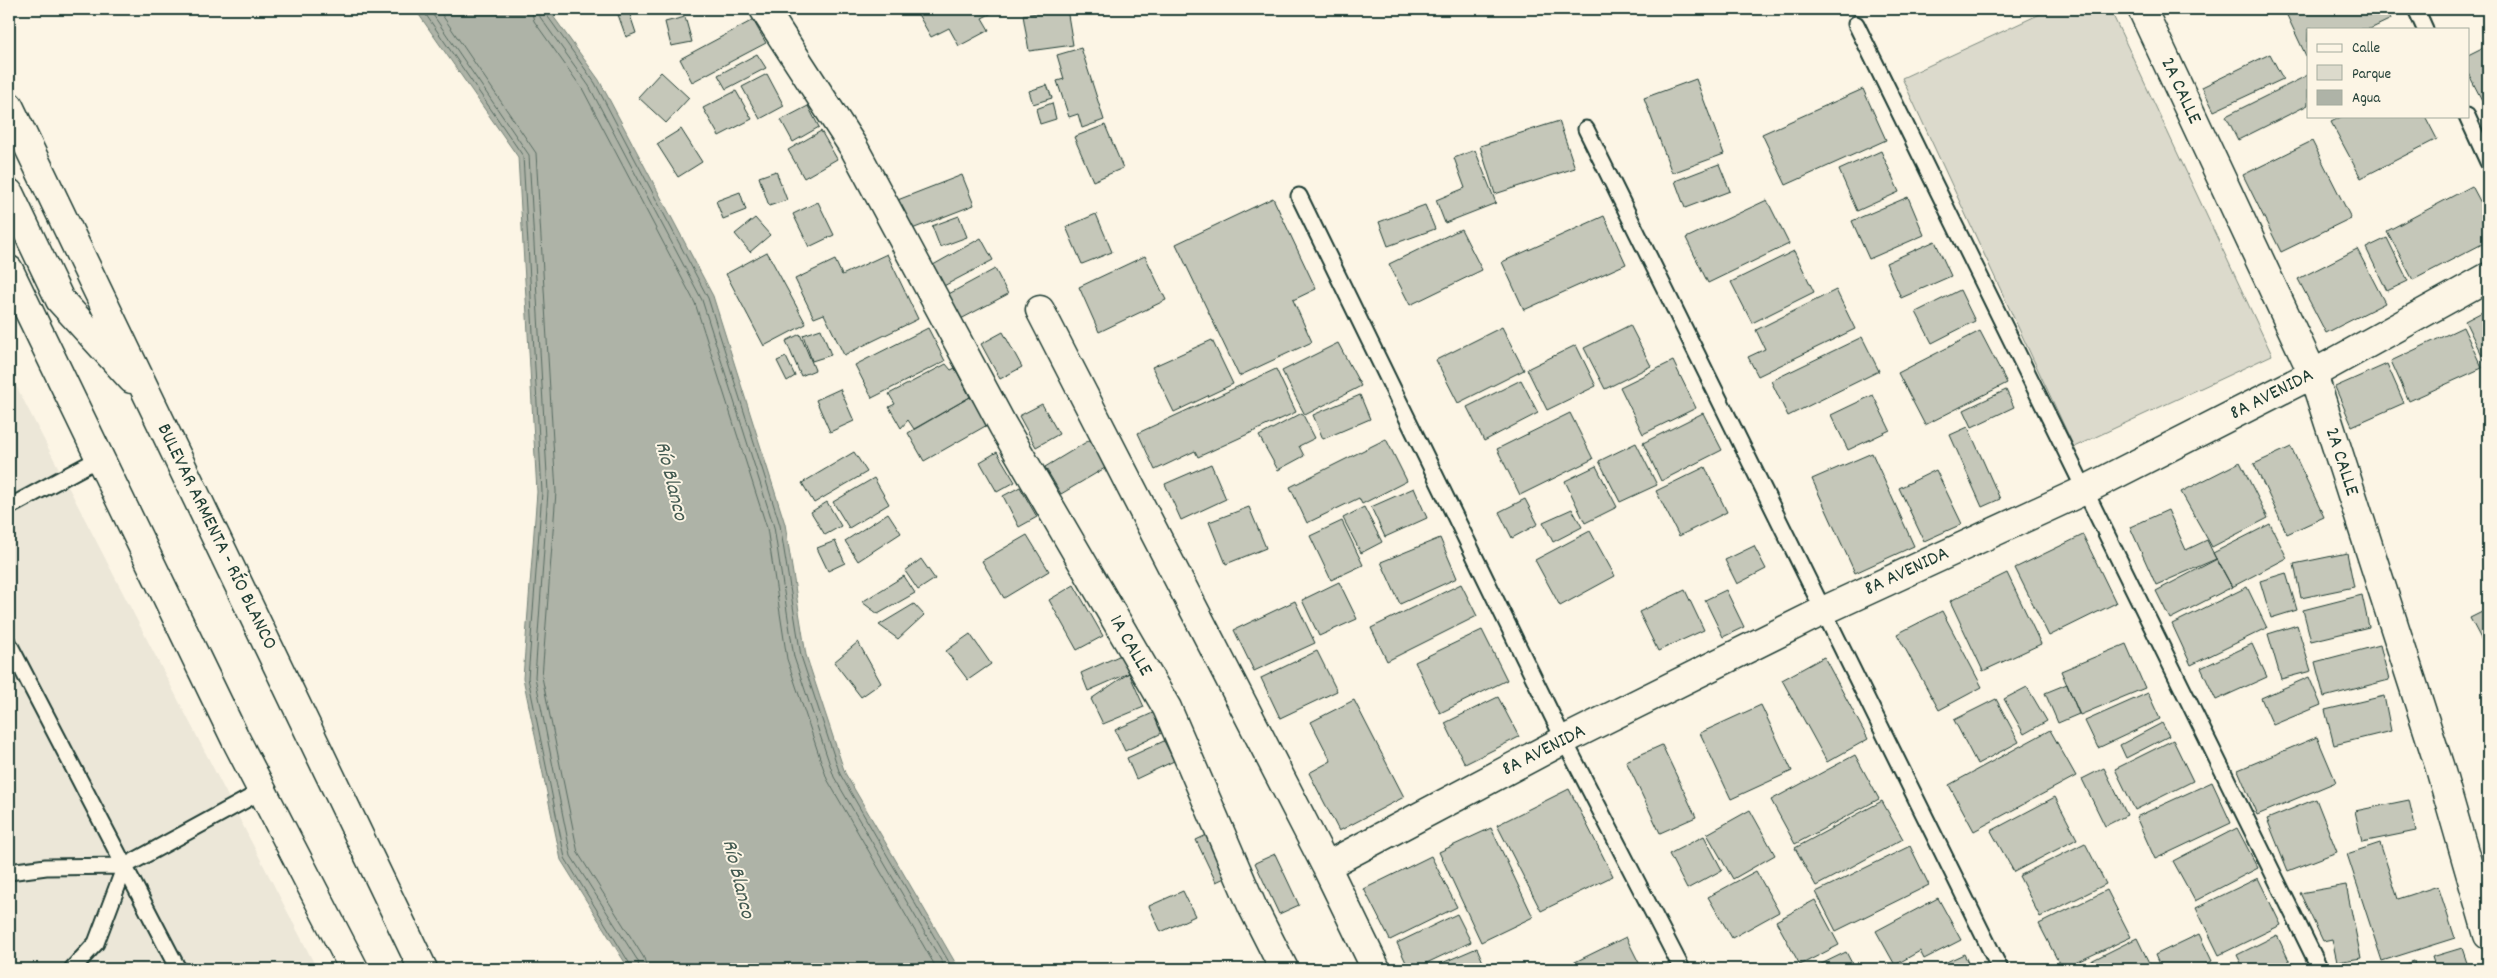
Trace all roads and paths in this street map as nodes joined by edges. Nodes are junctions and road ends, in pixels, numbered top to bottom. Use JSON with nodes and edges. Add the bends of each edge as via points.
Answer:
{"nodes":[{"id":1,"x":764,"y":9,"type":"edge"},
{"id":2,"x":2142,"y":9,"type":"edge"},
{"id":3,"x":2416,"y":9,"type":"edge"},
{"id":4,"x":1856,"y":24,"type":"dead end"},
{"id":5,"x":2425,"y":28,"type":"edge"},
{"id":6,"x":9,"y":106,"type":"edge"},
{"id":7,"x":2468,"y":118,"type":"edge"},
{"id":8,"x":1586,"y":129,"type":"dead end"},
{"id":9,"x":2488,"y":162,"type":"edge"},
{"id":10,"x":9,"y":193,"type":"edge"},
{"id":11,"x":1299,"y":196,"type":"dead end"},
{"id":12,"x":9,"y":270,"type":"edge"},
{"id":13,"x":2488,"y":277,"type":"edge"},
{"id":14,"x":1040,"y":310,"type":"dead end"},
{"id":15,"x":2313,"y":374,"type":"junction"},
{"id":16,"x":149,"y":396,"type":"junction"},
{"id":17,"x":100,"y":458,"type":"junction"},
{"id":18,"x":2085,"y":490,"type":"junction"},
{"id":19,"x":9,"y":507,"type":"edge"},
{"id":20,"x":1825,"y":610,"type":"junction"},
{"id":21,"x":9,"y":644,"type":"edge"},
{"id":22,"x":1564,"y":740,"type":"junction"},
{"id":23,"x":262,"y":791,"type":"junction"},
{"id":24,"x":124,"y":866,"type":"junction"},
{"id":25,"x":1326,"y":866,"type":"junction"},
{"id":26,"x":9,"y":872,"type":"edge"},
{"id":27,"x":2488,"y":935,"type":"edge"},
{"id":28,"x":72,"y":969,"type":"edge"},
{"id":29,"x":178,"y":969,"type":"edge"},
{"id":30,"x":354,"y":969,"type":"edge"},
{"id":31,"x":423,"y":969,"type":"edge"},
{"id":32,"x":1284,"y":969,"type":"edge"},
{"id":33,"x":1376,"y":969,"type":"edge"},
{"id":34,"x":1682,"y":969,"type":"edge"},
{"id":35,"x":2000,"y":969,"type":"edge"},
{"id":36,"x":2320,"y":969,"type":"edge"}],
"edges":[{"from":1,"to":32,"type":"street","name":"1A CALLE","via":[[854,148],[1013,442],[1167,708],[1252,906]]},
{"from":2,"to":15,"type":"street","name":"2A CALLE"},
{"from":3,"to":5,"type":"lane"},
{"from":4,"to":18,"type":"lane"},
{"from":6,"to":16,"type":"street","name":"BULEVAR ARMENTA - RÍO BLANCO"},
{"from":7,"to":9,"type":"lane"},
{"from":8,"to":20,"type":"lane"},
{"from":10,"to":16,"type":"street","via":[[60,300]]},
{"from":11,"to":22,"type":"lane"},
{"from":12,"to":17,"type":"street"},
{"from":13,"to":15,"type":"street","name":"8A AVENIDA"},
{"from":14,"to":25,"type":"street"},
{"from":15,"to":18,"type":"street","name":"8A AVENIDA"},
{"from":15,"to":27,"type":"street","name":"2A CALLE","via":[[2439,765]]},
{"from":16,"to":31,"type":"street","name":"BULEVAR ARMENTA - RÍO BLANCO"},
{"from":17,"to":19,"type":"lane"},
{"from":17,"to":23,"type":"street"},
{"from":18,"to":20,"type":"street","name":"8A AVENIDA"},
{"from":18,"to":36,"type":"lane"},
{"from":20,"to":22,"type":"street","name":"8A AVENIDA"},
{"from":20,"to":35,"type":"lane"},
{"from":21,"to":24,"type":"lane"},
{"from":22,"to":25,"type":"street","name":"8A AVENIDA"},
{"from":22,"to":34,"type":"lane"},
{"from":23,"to":24,"type":"lane"},
{"from":23,"to":30,"type":"street"},
{"from":24,"to":26,"type":"lane","via":[[46,867]]},
{"from":24,"to":28,"type":"lane","via":[[96,943]]},
{"from":24,"to":29,"type":"lane"},
{"from":25,"to":33,"type":"street"}]}
